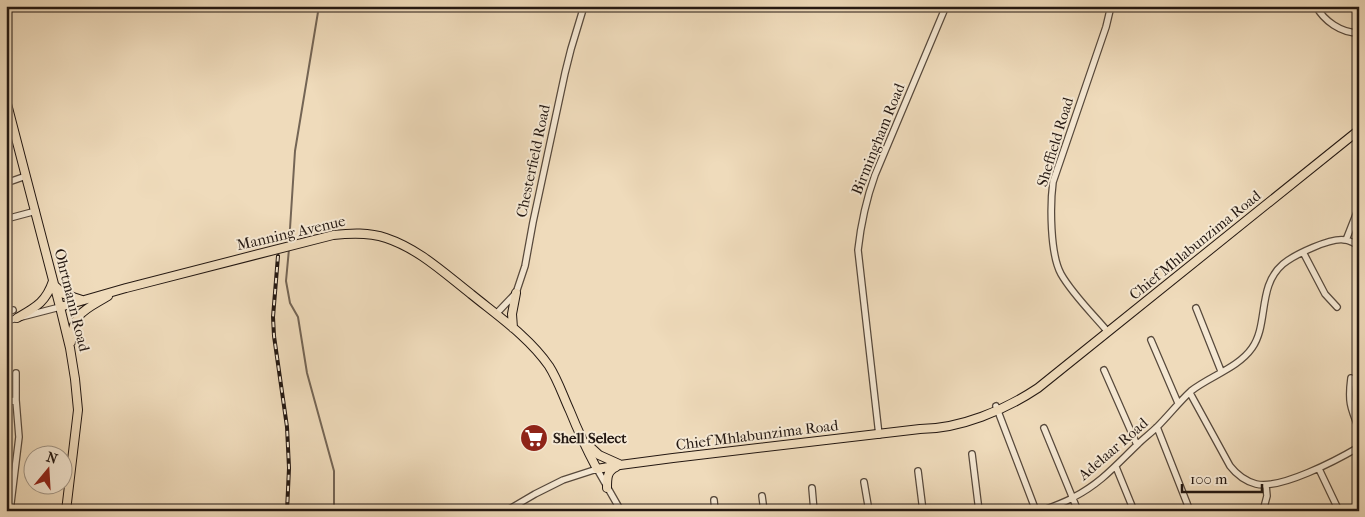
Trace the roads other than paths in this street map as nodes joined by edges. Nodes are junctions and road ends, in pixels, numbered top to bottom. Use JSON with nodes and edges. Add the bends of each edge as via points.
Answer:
{"nodes":[{"id":1,"x":584,"y":6,"type":"edge"},
{"id":2,"x":946,"y":6,"type":"edge"},
{"id":3,"x":1112,"y":6,"type":"edge"},
{"id":4,"x":1316,"y":6,"type":"edge"},
{"id":5,"x":1359,"y":33,"type":"edge"},
{"id":6,"x":6,"y":100,"type":"edge"},
{"id":7,"x":1359,"y":130,"type":"edge"},
{"id":8,"x":26,"y":176,"type":"junction"},
{"id":9,"x":6,"y":183,"type":"edge"},
{"id":10,"x":1359,"y":207,"type":"edge"},
{"id":11,"x":36,"y":212,"type":"junction"},
{"id":12,"x":6,"y":219,"type":"edge"},
{"id":13,"x":1346,"y":240,"type":"junction"},
{"id":14,"x":1359,"y":246,"type":"edge"},
{"id":15,"x":1303,"y":252,"type":"junction"},
{"id":16,"x":54,"y":283,"type":"junction"},
{"id":17,"x":116,"y":291,"type":"junction"},
{"id":18,"x":516,"y":293,"type":"junction"},
{"id":19,"x":85,"y":300,"type":"junction"},
{"id":20,"x":60,"y":307,"type":"junction"},
{"id":21,"x":1337,"y":307,"type":"dead end"},
{"id":22,"x":1196,"y":308,"type":"dead end"},
{"id":23,"x":496,"y":314,"type":"junction"},
{"id":24,"x":17,"y":318,"type":"junction"},
{"id":25,"x":6,"y":321,"type":"edge"},
{"id":26,"x":513,"y":328,"type":"junction"},
{"id":27,"x":1108,"y":332,"type":"junction"},
{"id":28,"x":1150,"y":340,"type":"dead end"},
{"id":29,"x":70,"y":348,"type":"junction"},
{"id":30,"x":1104,"y":370,"type":"dead end"},
{"id":31,"x":16,"y":372,"type":"dead end"},
{"id":32,"x":1221,"y":372,"type":"junction"},
{"id":33,"x":1351,"y":378,"type":"dead end"},
{"id":34,"x":1190,"y":392,"type":"junction"},
{"id":35,"x":16,"y":400,"type":"junction"},
{"id":36,"x":6,"y":402,"type":"edge"},
{"id":37,"x":1178,"y":404,"type":"junction"},
{"id":38,"x":997,"y":408,"type":"junction"},
{"id":39,"x":1044,"y":428,"type":"dead end"},
{"id":40,"x":1157,"y":428,"type":"junction"},
{"id":41,"x":1359,"y":429,"type":"edge"},
{"id":42,"x":879,"y":435,"type":"junction"},
{"id":43,"x":582,"y":439,"type":"junction"},
{"id":44,"x":1137,"y":445,"type":"junction"},
{"id":45,"x":1359,"y":448,"type":"edge"},
{"id":46,"x":972,"y":454,"type":"dead end"},
{"id":47,"x":620,"y":465,"type":"junction"},
{"id":48,"x":1116,"y":467,"type":"junction"},
{"id":49,"x":1319,"y":469,"type":"junction"},
{"id":50,"x":597,"y":470,"type":"junction"},
{"id":51,"x":918,"y":471,"type":"dead end"},
{"id":52,"x":864,"y":482,"type":"dead end"},
{"id":53,"x":1266,"y":485,"type":"junction"},
{"id":54,"x":607,"y":488,"type":"junction"},
{"id":55,"x":812,"y":488,"type":"dead end"},
{"id":56,"x":762,"y":496,"type":"dead end"},
{"id":57,"x":1073,"y":498,"type":"junction"},
{"id":58,"x":714,"y":500,"type":"dead end"},
{"id":59,"x":9,"y":507,"type":"edge"},
{"id":60,"x":66,"y":511,"type":"edge"},
{"id":61,"x":506,"y":511,"type":"edge"},
{"id":62,"x":621,"y":511,"type":"edge"},
{"id":63,"x":715,"y":511,"type":"edge"},
{"id":64,"x":764,"y":511,"type":"edge"},
{"id":65,"x":814,"y":511,"type":"edge"},
{"id":66,"x":868,"y":511,"type":"edge"},
{"id":67,"x":923,"y":511,"type":"edge"},
{"id":68,"x":979,"y":511,"type":"edge"},
{"id":69,"x":1036,"y":511,"type":"edge"},
{"id":70,"x":1042,"y":511,"type":"edge"},
{"id":71,"x":1078,"y":511,"type":"edge"},
{"id":72,"x":1134,"y":511,"type":"edge"},
{"id":73,"x":1190,"y":511,"type":"edge"},
{"id":74,"x":1263,"y":511,"type":"edge"},
{"id":75,"x":1339,"y":511,"type":"edge"}],
"edges":[{"from":1,"to":18,"type":"street","name":"Chesterfield Road","via":[[565,73],[525,266]]},
{"from":2,"to":42,"type":"street","name":"Birmingham Road","via":[[875,175],[860,230],[858,250]]},
{"from":3,"to":27,"type":"street","name":"Sheffield Road","via":[[1052,193],[1055,258],[1061,273]]},
{"from":4,"to":5,"type":"street","via":[[1335,26]]},
{"from":6,"to":8,"type":"main road","name":"Ohrtmann Road"},
{"from":7,"to":27,"type":"main road","name":"Chief Mhlabunzima Road"},
{"from":8,"to":9,"type":"street"},
{"from":8,"to":11,"type":"main road","name":"Ohrtmann Road"},
{"from":10,"to":13,"type":"street"},
{"from":11,"to":12,"type":"street"},
{"from":11,"to":16,"type":"main road","name":"Ohrtmann Road"},
{"from":13,"to":14,"type":"street"},
{"from":13,"to":15,"type":"street","name":"Adelaar Road","via":[[1326,242]]},
{"from":15,"to":21,"type":"street","via":[[1325,294]]},
{"from":15,"to":32,"type":"street","name":"Adelaar Road","via":[[1282,265],[1272,278],[1254,346],[1244,358]]},
{"from":16,"to":19,"type":"main road","via":[[64,294]]},
{"from":16,"to":20,"type":"main road","name":"Ohrtmann Road"},
{"from":16,"to":24,"type":"main road","via":[[46,297]]},
{"from":17,"to":19,"type":"main road","name":"Manning Avenue"},
{"from":17,"to":23,"type":"main road","name":"Manning Avenue","via":[[333,234],[354,233],[385,238],[410,248]]},
{"from":17,"to":29,"type":"main road","via":[[77,318]]},
{"from":18,"to":23,"type":"street","name":"Chesterfield Road"},
{"from":18,"to":26,"type":"main road"},
{"from":19,"to":20,"type":"main road","name":"Manning Avenue"},
{"from":20,"to":24,"type":"street","name":"Manning Avenue"},
{"from":20,"to":29,"type":"main road","name":"Ohrtmann Road"},
{"from":22,"to":32,"type":"street"},
{"from":23,"to":26,"type":"main road","name":"Manning Avenue"},
{"from":24,"to":25,"type":"street","name":"Manning Avenue"},
{"from":26,"to":43,"type":"main road","name":"Manning Avenue","via":[[532,345],[550,369]]},
{"from":27,"to":38,"type":"main road","name":"Chief Mhlabunzima Road","via":[[1048,380]]},
{"from":28,"to":37,"type":"street"},
{"from":29,"to":60,"type":"main road","name":"Ohrtmann Road","via":[[78,410]]},
{"from":30,"to":44,"type":"street"},
{"from":31,"to":35,"type":"street"},
{"from":32,"to":34,"type":"street","name":"Adelaar Road"},
{"from":33,"to":41,"type":"street","via":[[1349,403]]},
{"from":34,"to":37,"type":"street","name":"Adelaar Road"},
{"from":34,"to":53,"type":"street","via":[[1237,475]]},
{"from":35,"to":36,"type":"street"},
{"from":35,"to":59,"type":"street","via":[[19,437]]},
{"from":37,"to":40,"type":"street","name":"Adelaar Road"},
{"from":38,"to":42,"type":"main road","name":"Chief Mhlabunzima Road","via":[[920,429]]},
{"from":38,"to":69,"type":"street"},
{"from":39,"to":57,"type":"street"},
{"from":40,"to":44,"type":"street","name":"Adelaar Road"},
{"from":40,"to":73,"type":"street"},
{"from":42,"to":47,"type":"main road","name":"Chief Mhlabunzima Road"},
{"from":43,"to":47,"type":"main road","via":[[599,455]]},
{"from":43,"to":50,"type":"main road","name":"Manning Avenue"},
{"from":44,"to":48,"type":"street","name":"Adelaar Road"},
{"from":45,"to":49,"type":"street"},
{"from":46,"to":68,"type":"street"},
{"from":47,"to":50,"type":"main road","name":"Chief Mhlabunzima Road"},
{"from":47,"to":54,"type":"main road","via":[[608,474]]},
{"from":48,"to":57,"type":"street","name":"Adelaar Road"},
{"from":48,"to":72,"type":"street"},
{"from":49,"to":53,"type":"street"},
{"from":49,"to":75,"type":"street"},
{"from":50,"to":54,"type":"street"},
{"from":50,"to":61,"type":"street","via":[[564,480]]},
{"from":51,"to":67,"type":"street"},
{"from":52,"to":66,"type":"street"},
{"from":53,"to":74,"type":"street"},
{"from":54,"to":62,"type":"street"},
{"from":55,"to":65,"type":"street"},
{"from":56,"to":64,"type":"street"},
{"from":57,"to":70,"type":"street","name":"Adelaar Road"},
{"from":57,"to":71,"type":"street"},
{"from":58,"to":63,"type":"street"}]}
